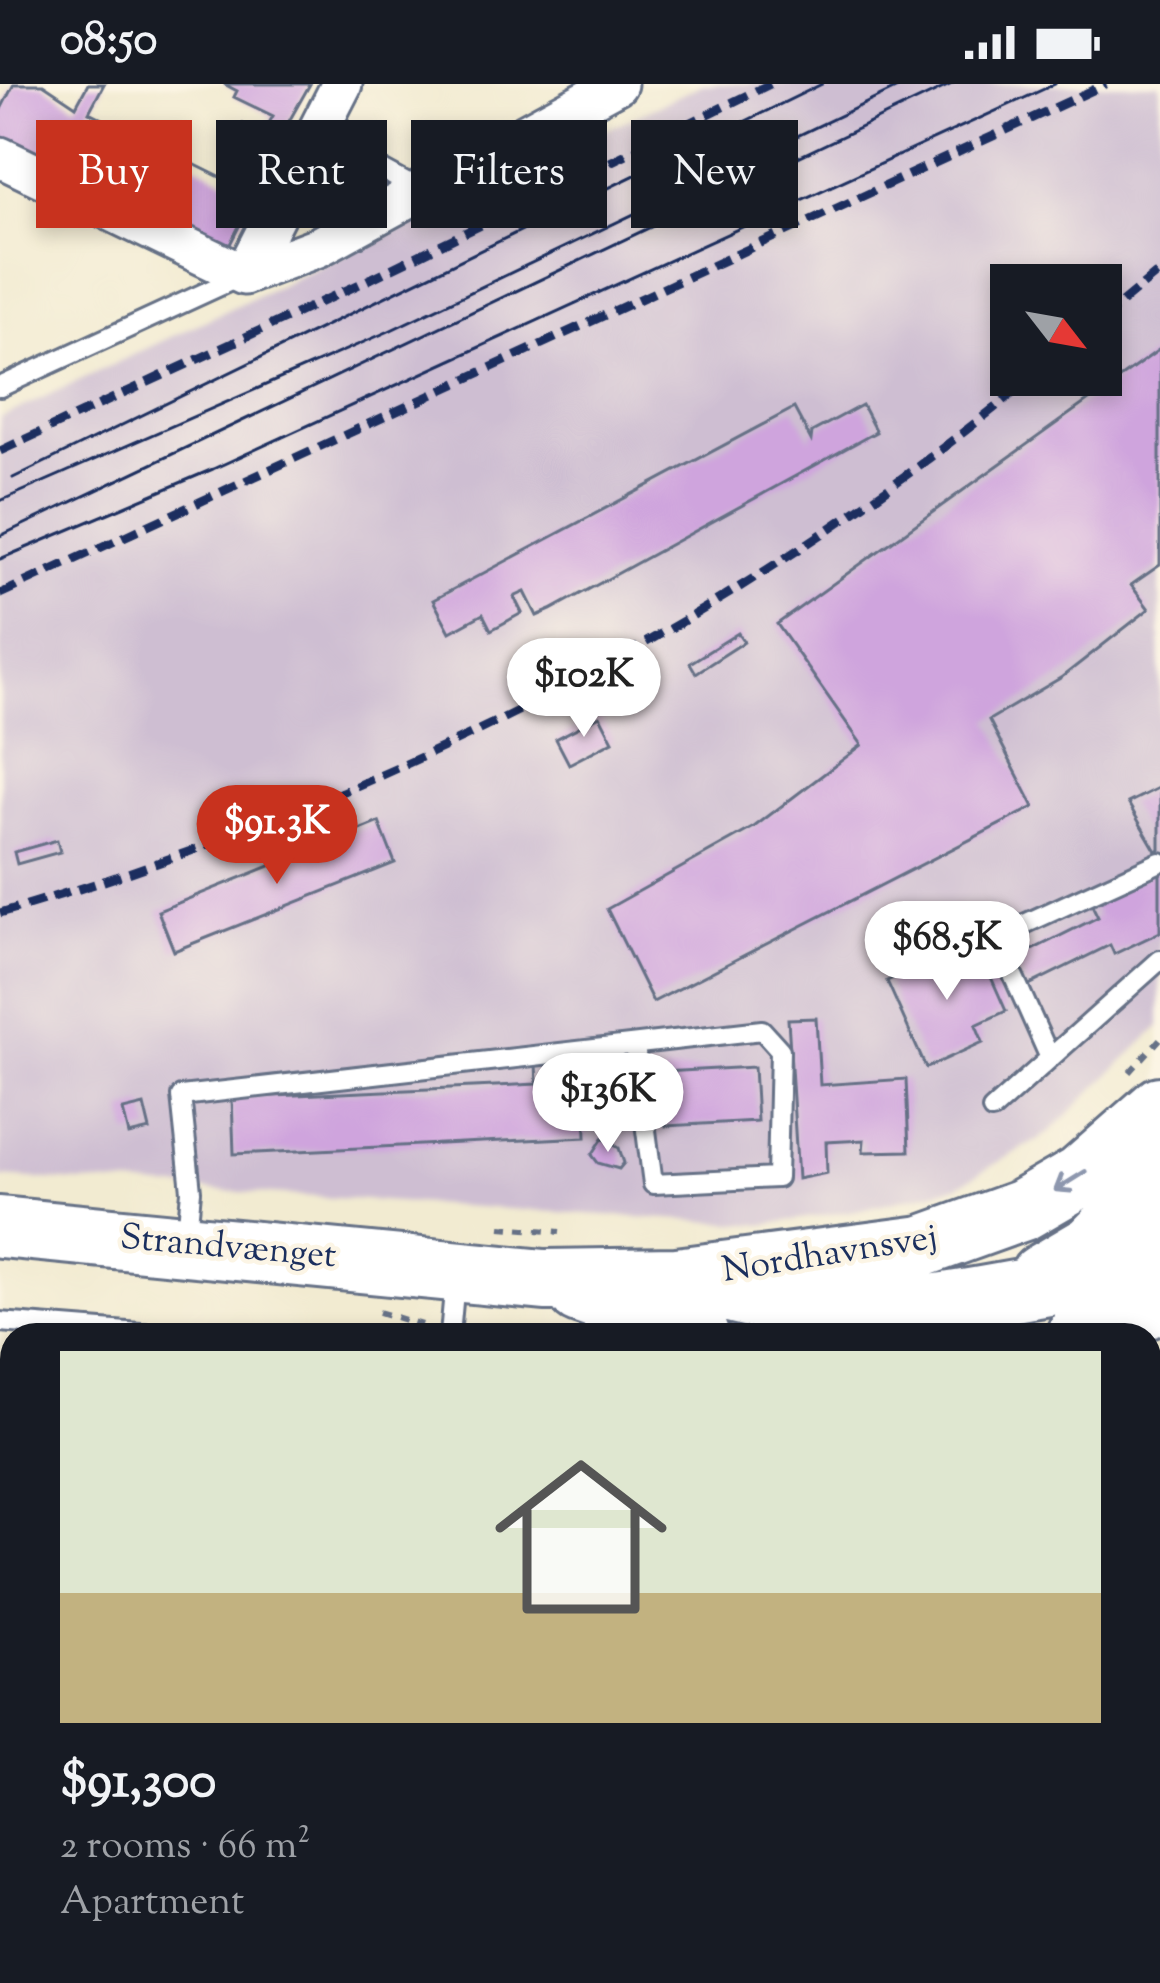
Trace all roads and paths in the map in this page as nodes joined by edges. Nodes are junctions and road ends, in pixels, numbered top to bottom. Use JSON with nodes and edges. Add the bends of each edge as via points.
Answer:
{"nodes":[{"id":1,"x":341,"y":84,"type":"edge"},
{"id":2,"x":617,"y":84,"type":"edge"},
{"id":3,"x":323,"y":120,"type":"edge"},
{"id":4,"x":551,"y":120,"type":"edge"},
{"id":5,"x":0,"y":157,"type":"edge"},
{"id":6,"x":411,"y":196,"type":"edge"},
{"id":7,"x":268,"y":228,"type":"edge"},
{"id":8,"x":244,"y":274,"type":"junction"},
{"id":9,"x":0,"y":387,"type":"edge"},
{"id":10,"x":1160,"y":862,"type":"edge"},
{"id":11,"x":1160,"y":960,"type":"edge"},
{"id":12,"x":1160,"y":1039,"type":"edge"},
{"id":13,"x":635,"y":1046,"type":"junction"},
{"id":14,"x":1050,"y":1058,"type":"junction"},
{"id":15,"x":1144,"y":1091,"type":"edge"},
{"id":16,"x":992,"y":1110,"type":"dead end"},
{"id":17,"x":1160,"y":1176,"type":"edge"},
{"id":18,"x":0,"y":1227,"type":"edge"},
{"id":19,"x":186,"y":1245,"type":"junction"},
{"id":20,"x":456,"y":1267,"type":"junction"},
{"id":21,"x":677,"y":1279,"type":"joint"},
{"id":22,"x":545,"y":1280,"type":"junction"},
{"id":23,"x":1149,"y":1287,"type":"edge"},
{"id":24,"x":1015,"y":1290,"type":"junction"},
{"id":25,"x":843,"y":1302,"type":"edge"},
{"id":26,"x":451,"y":1323,"type":"edge"},
{"id":27,"x":665,"y":1323,"type":"edge"},
{"id":28,"x":1095,"y":1323,"type":"edge"}],
"edges":[{"from":1,"to":3,"type":"street"},
{"from":2,"to":4,"type":"street"},
{"from":5,"to":8,"type":"street"},
{"from":6,"to":8,"type":"street","via":[[318,247]]},
{"from":7,"to":8,"type":"street"},
{"from":8,"to":9,"type":"lane"},
{"from":10,"to":14,"type":"lane","via":[[995,937]]},
{"from":11,"to":14,"type":"lane"},
{"from":12,"to":15,"type":"path"},
{"from":13,"to":13,"type":"lane","via":[[762,1030],[780,1050],[777,1178],[653,1184]]},
{"from":13,"to":19,"type":"lane","via":[[181,1096],[191,1191]]},
{"from":14,"to":16,"type":"lane"},
{"from":15,"to":25,"type":"main road","name":"Nordhavnsvej","one_way":true,"via":[[1079,1177],[1023,1210],[923,1246]]},
{"from":17,"to":24,"type":"main road","via":[[1092,1245]]},
{"from":18,"to":19,"type":"main road","name":"Strandvænget"},
{"from":19,"to":20,"type":"main road","name":"Strandvænget"},
{"from":20,"to":22,"type":"main road","name":"Strandvænget"},
{"from":20,"to":26,"type":"lane"},
{"from":21,"to":22,"type":"main road","name":"Strandvænget"},
{"from":21,"to":25,"type":"main road","name":"Nordhavnsvej"},
{"from":22,"to":27,"type":"main road","name":"Strandvænget"},
{"from":23,"to":24,"type":"main road","via":[[1105,1274]]},
{"from":23,"to":28,"type":"main road"},
{"from":24,"to":25,"type":"main road","via":[[889,1310]]}]}
